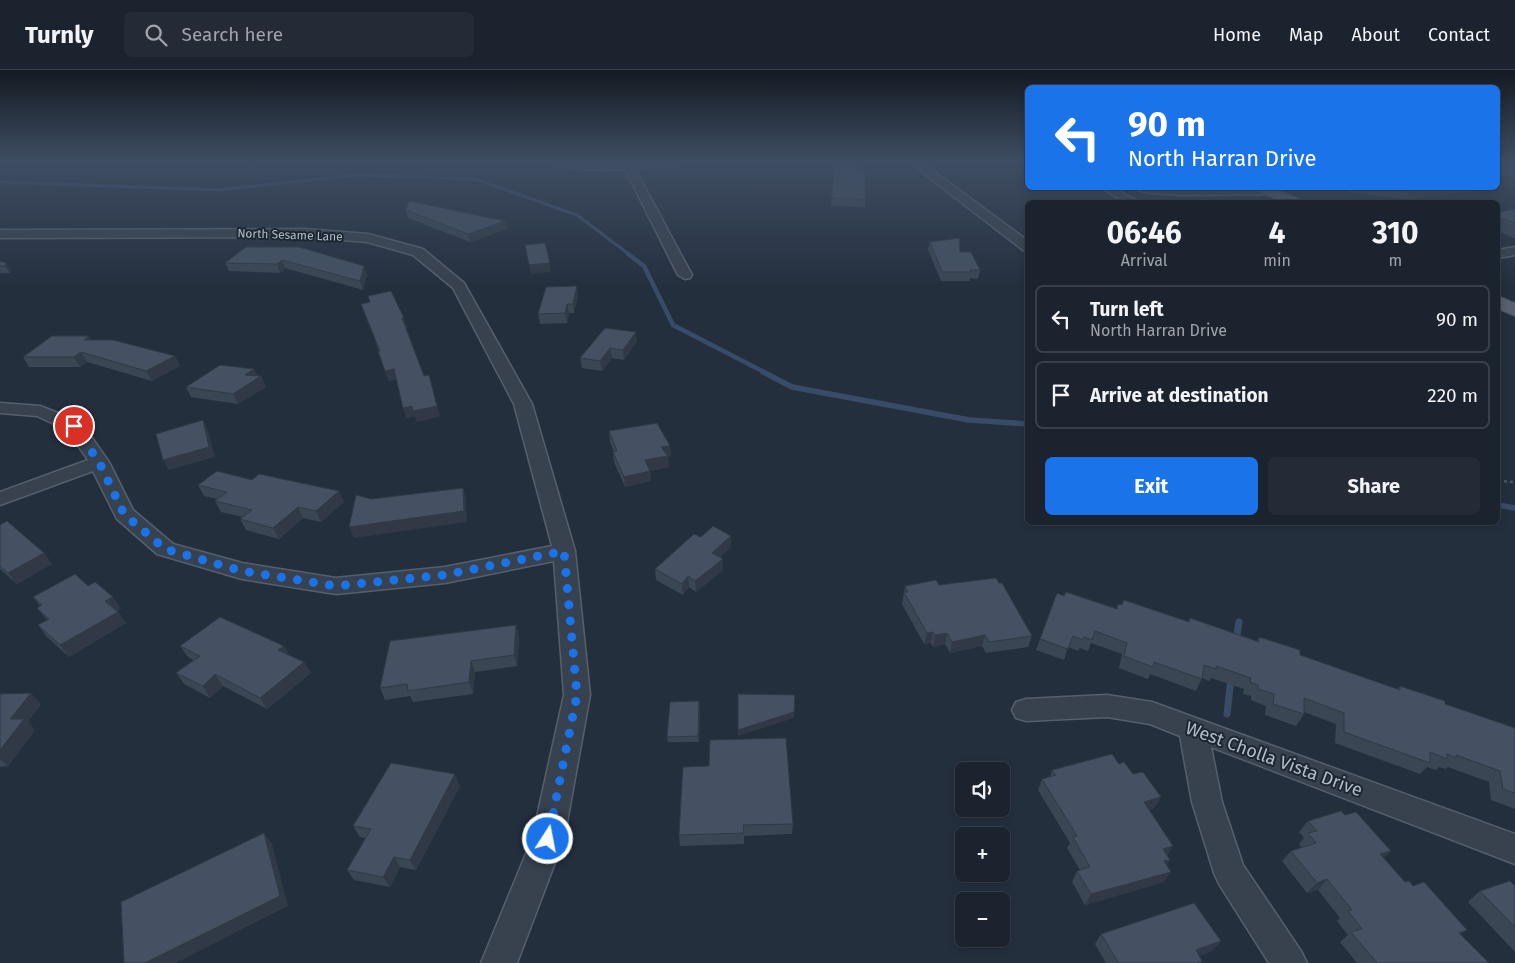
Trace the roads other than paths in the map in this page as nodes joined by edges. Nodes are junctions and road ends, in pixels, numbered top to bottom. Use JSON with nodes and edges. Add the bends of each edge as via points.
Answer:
{"nodes":[{"id":1,"x":648,"y":204,"type":"edge"},
{"id":2,"x":970,"y":204,"type":"edge"},
{"id":3,"x":0,"y":234,"type":"edge"},
{"id":4,"x":1025,"y":245,"type":"edge"},
{"id":5,"x":1515,"y":251,"type":"edge"},
{"id":6,"x":1500,"y":254,"type":"edge"},
{"id":7,"x":685,"y":275,"type":"dead end"},
{"id":8,"x":1500,"y":289,"type":"edge"},
{"id":9,"x":1515,"y":296,"type":"edge"},
{"id":10,"x":1500,"y":303,"type":"edge"},
{"id":11,"x":1515,"y":310,"type":"edge"},
{"id":12,"x":0,"y":408,"type":"edge"},
{"id":13,"x":99,"y":462,"type":"junction"},
{"id":14,"x":0,"y":499,"type":"edge"},
{"id":15,"x":564,"y":551,"type":"junction"},
{"id":16,"x":1026,"y":710,"type":"dead end"},
{"id":17,"x":1193,"y":728,"type":"junction"},
{"id":18,"x":1515,"y":849,"type":"edge"},
{"id":19,"x":499,"y":963,"type":"edge"},
{"id":20,"x":1289,"y":963,"type":"edge"}],
"edges":[{"from":1,"to":7,"type":"street"},
{"from":2,"to":4,"type":"street"},
{"from":3,"to":15,"type":"street","name":"North Sesame Lane","via":[[305,233],[368,238],[418,252],[459,286],[523,404]]},
{"from":5,"to":6,"type":"street"},
{"from":8,"to":9,"type":"main road"},
{"from":10,"to":11,"type":"main road"},
{"from":12,"to":13,"type":"street","via":[[40,411],[74,426]]},
{"from":13,"to":14,"type":"street"},
{"from":13,"to":15,"type":"street","via":[[124,514],[165,549],[242,571],[336,586],[444,575]]},
{"from":15,"to":19,"type":"street","name":"North Sesame Lane","via":[[577,695],[548,839]]},
{"from":16,"to":17,"type":"street","name":"West Cholla Vista Drive","via":[[1107,706],[1152,713]]},
{"from":17,"to":18,"type":"street","name":"West Cholla Vista Drive"},
{"from":17,"to":20,"type":"street","via":[[1207,802],[1230,873]]}]}
